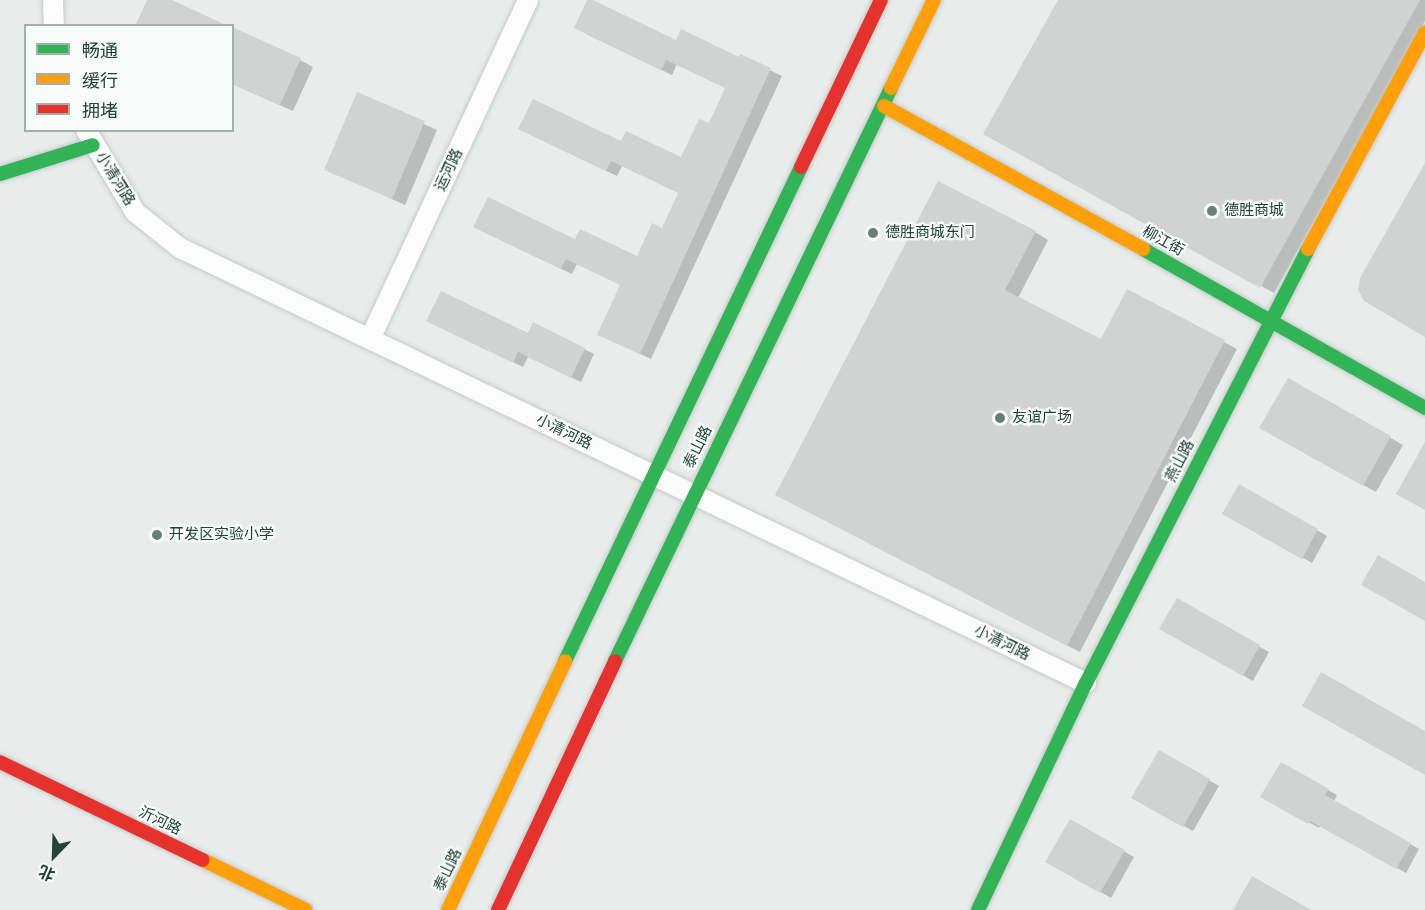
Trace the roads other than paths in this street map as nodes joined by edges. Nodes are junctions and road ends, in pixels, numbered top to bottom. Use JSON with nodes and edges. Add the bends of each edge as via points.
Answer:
{"nodes":[{"id":1,"x":53,"y":0,"type":"edge"},
{"id":2,"x":528,"y":0,"type":"edge"},
{"id":3,"x":881,"y":0,"type":"edge"},
{"id":4,"x":934,"y":0,"type":"edge"},
{"id":5,"x":54,"y":24,"type":"edge"},
{"id":6,"x":1425,"y":33,"type":"edge"},
{"id":7,"x":884,"y":106,"type":"junction"},
{"id":8,"x":89,"y":138,"type":"edge"},
{"id":9,"x":0,"y":174,"type":"edge"},
{"id":10,"x":1270,"y":319,"type":"junction"},
{"id":11,"x":370,"y":339,"type":"junction"},
{"id":12,"x":1425,"y":408,"type":"edge"},
{"id":13,"x":653,"y":475,"type":"junction"},
{"id":14,"x":693,"y":494,"type":"junction"},
{"id":15,"x":1086,"y":683,"type":"junction"},
{"id":16,"x":0,"y":762,"type":"edge"},
{"id":17,"x":306,"y":910,"type":"edge"},
{"id":18,"x":448,"y":910,"type":"edge"},
{"id":19,"x":498,"y":910,"type":"edge"},
{"id":20,"x":978,"y":910,"type":"edge"}],
"edges":[{"from":1,"to":5,"type":"street"},
{"from":2,"to":11,"type":"street","name":"运河路"},
{"from":3,"to":13,"type":"street","name":"泰山路"},
{"from":4,"to":7,"type":"street","name":"泰山路"},
{"from":6,"to":10,"type":"street","name":"燕山路"},
{"from":7,"to":10,"type":"street","name":"柳江街"},
{"from":7,"to":14,"type":"street","name":"泰山路"},
{"from":8,"to":9,"type":"street"},
{"from":8,"to":11,"type":"street","name":"小清河路","via":[[135,212],[180,248]]},
{"from":10,"to":12,"type":"street","name":"柳江街"},
{"from":10,"to":15,"type":"street","name":"燕山路"},
{"from":11,"to":13,"type":"street","name":"小清河路"},
{"from":13,"to":14,"type":"street","name":"小清河路"},
{"from":13,"to":18,"type":"street","name":"泰山路"},
{"from":14,"to":15,"type":"street","name":"小清河路"},
{"from":14,"to":19,"type":"street","name":"泰山路"},
{"from":15,"to":20,"type":"street","name":"燕山路"},
{"from":16,"to":17,"type":"street","name":"沂河路"}]}
